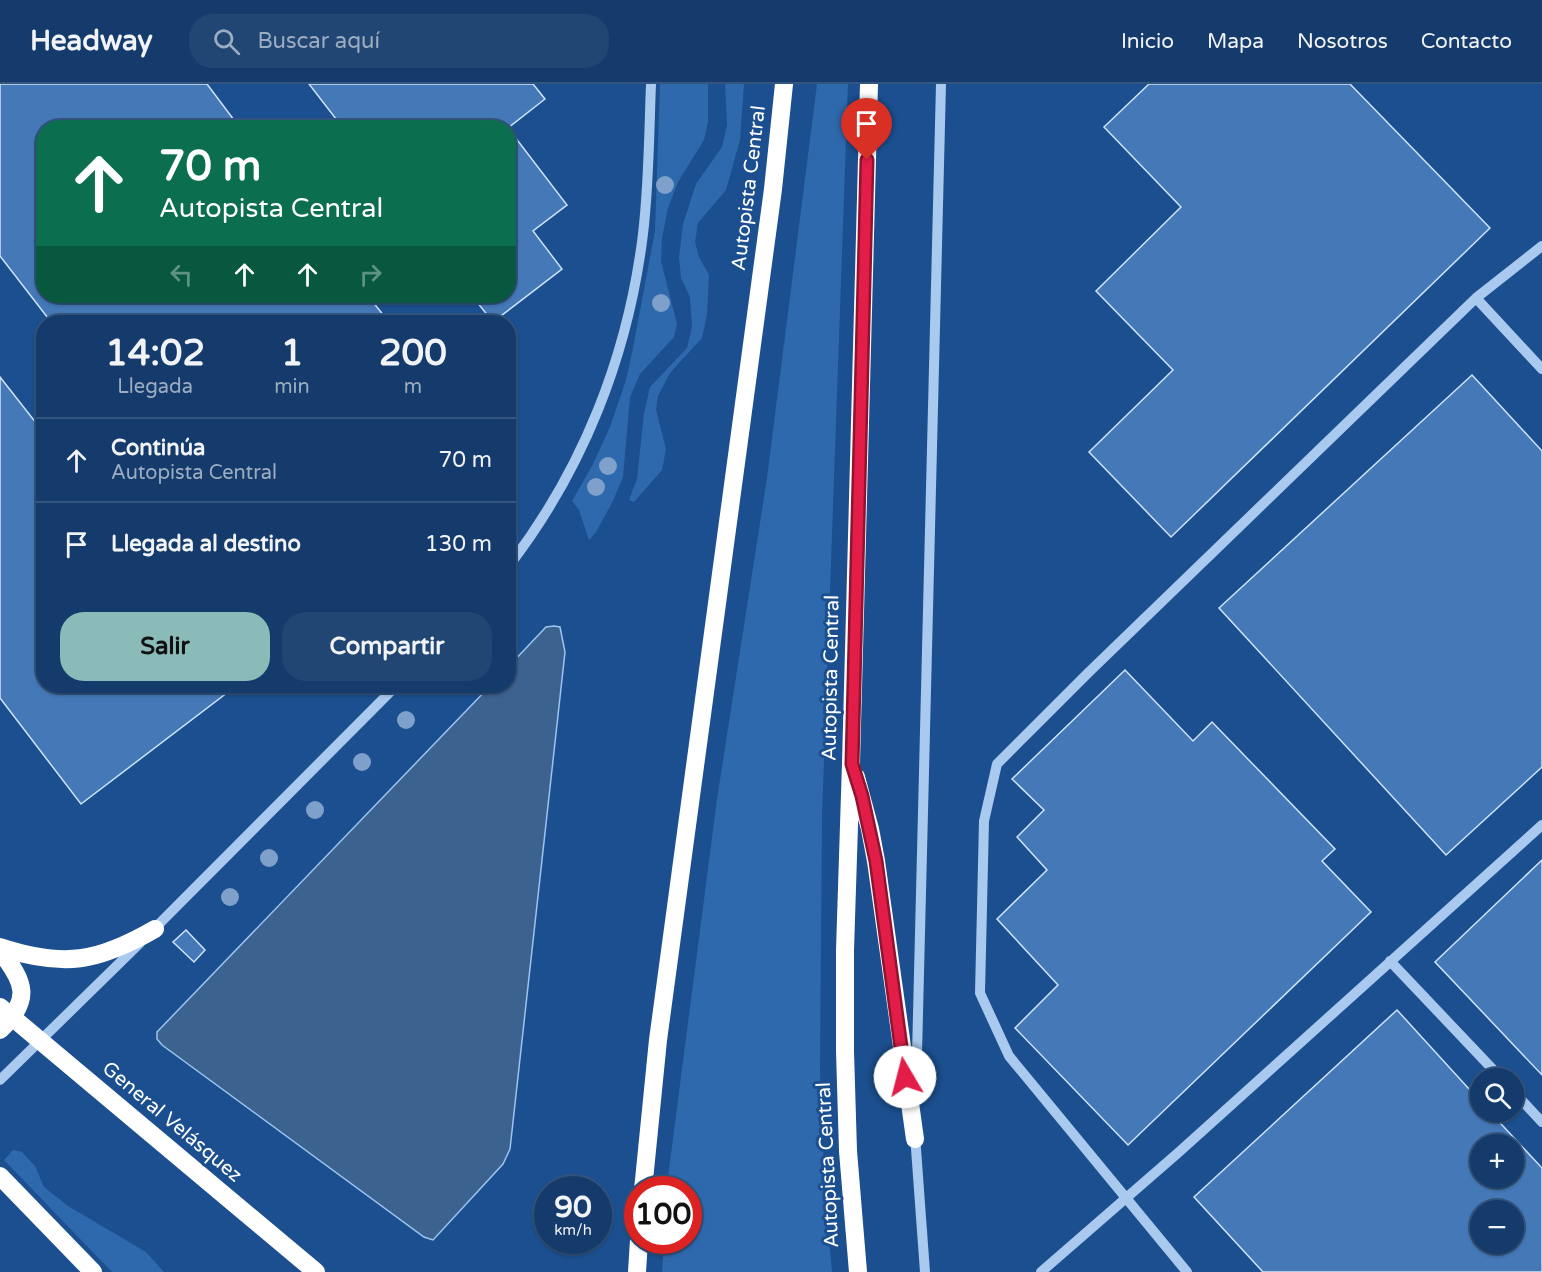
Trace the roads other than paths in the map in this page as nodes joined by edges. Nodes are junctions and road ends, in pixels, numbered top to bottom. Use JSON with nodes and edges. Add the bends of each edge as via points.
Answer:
{"nodes":[{"id":1,"x":651,"y":84,"type":"edge"},
{"id":2,"x":784,"y":84,"type":"edge"},
{"id":3,"x":869,"y":84,"type":"edge"},
{"id":4,"x":941,"y":84,"type":"edge"},
{"id":5,"x":1542,"y":246,"type":"edge"},
{"id":6,"x":1476,"y":298,"type":"junction"},
{"id":7,"x":1542,"y":369,"type":"edge"},
{"id":8,"x":516,"y":556,"type":"edge"},
{"id":9,"x":389,"y":693,"type":"edge"},
{"id":10,"x":852,"y":764,"type":"junction"},
{"id":11,"x":1542,"y":825,"type":"edge"},
{"id":12,"x":155,"y":929,"type":"junction"},
{"id":13,"x":0,"y":949,"type":"edge"},
{"id":14,"x":1390,"y":961,"type":"junction"},
{"id":15,"x":0,"y":1007,"type":"edge"},
{"id":16,"x":0,"y":1030,"type":"edge"},
{"id":17,"x":1492,"y":1068,"type":"edge"},
{"id":18,"x":0,"y":1080,"type":"edge"},
{"id":19,"x":1524,"y":1103,"type":"edge"},
{"id":20,"x":1542,"y":1122,"type":"edge"},
{"id":21,"x":915,"y":1139,"type":"junction"},
{"id":22,"x":644,"y":1176,"type":"edge"},
{"id":23,"x":1,"y":1177,"type":"edge"},
{"id":24,"x":1124,"y":1198,"type":"junction"},
{"id":25,"x":638,"y":1254,"type":"edge"},
{"id":26,"x":93,"y":1272,"type":"edge"},
{"id":27,"x":316,"y":1272,"type":"edge"},
{"id":28,"x":637,"y":1272,"type":"edge"},
{"id":29,"x":858,"y":1272,"type":"edge"},
{"id":30,"x":925,"y":1272,"type":"edge"},
{"id":31,"x":1041,"y":1272,"type":"edge"},
{"id":32,"x":1187,"y":1272,"type":"edge"}],
"edges":[{"from":1,"to":8,"type":"street","via":[[643,233],[623,339],[573,468]]},
{"from":2,"to":22,"type":"highway","name":"Autopista Central","via":[[658,1040]]},
{"from":3,"to":10,"type":"highway","name":"Autopista Central"},
{"from":4,"to":21,"type":"street"},
{"from":5,"to":6,"type":"street"},
{"from":6,"to":7,"type":"street"},
{"from":6,"to":24,"type":"street","via":[[997,764],[984,821],[980,993],[1009,1056]]},
{"from":9,"to":12,"type":"street"},
{"from":10,"to":21,"type":"highway","via":[[876,861]]},
{"from":10,"to":29,"type":"highway","name":"Autopista Central","via":[[844,1051]]},
{"from":11,"to":14,"type":"street"},
{"from":12,"to":13,"type":"highway","via":[[96,957],[50,958]]},
{"from":12,"to":18,"type":"street"},
{"from":13,"to":16,"type":"highway","via":[[18,976],[22,992],[16,1012]]},
{"from":14,"to":17,"type":"street"},
{"from":14,"to":24,"type":"street"},
{"from":15,"to":27,"type":"highway","name":"General Velásquez"},
{"from":19,"to":20,"type":"street"},
{"from":21,"to":30,"type":"street"},
{"from":23,"to":26,"type":"highway"},
{"from":24,"to":31,"type":"street"},
{"from":24,"to":32,"type":"street"},
{"from":25,"to":28,"type":"highway"}]}
